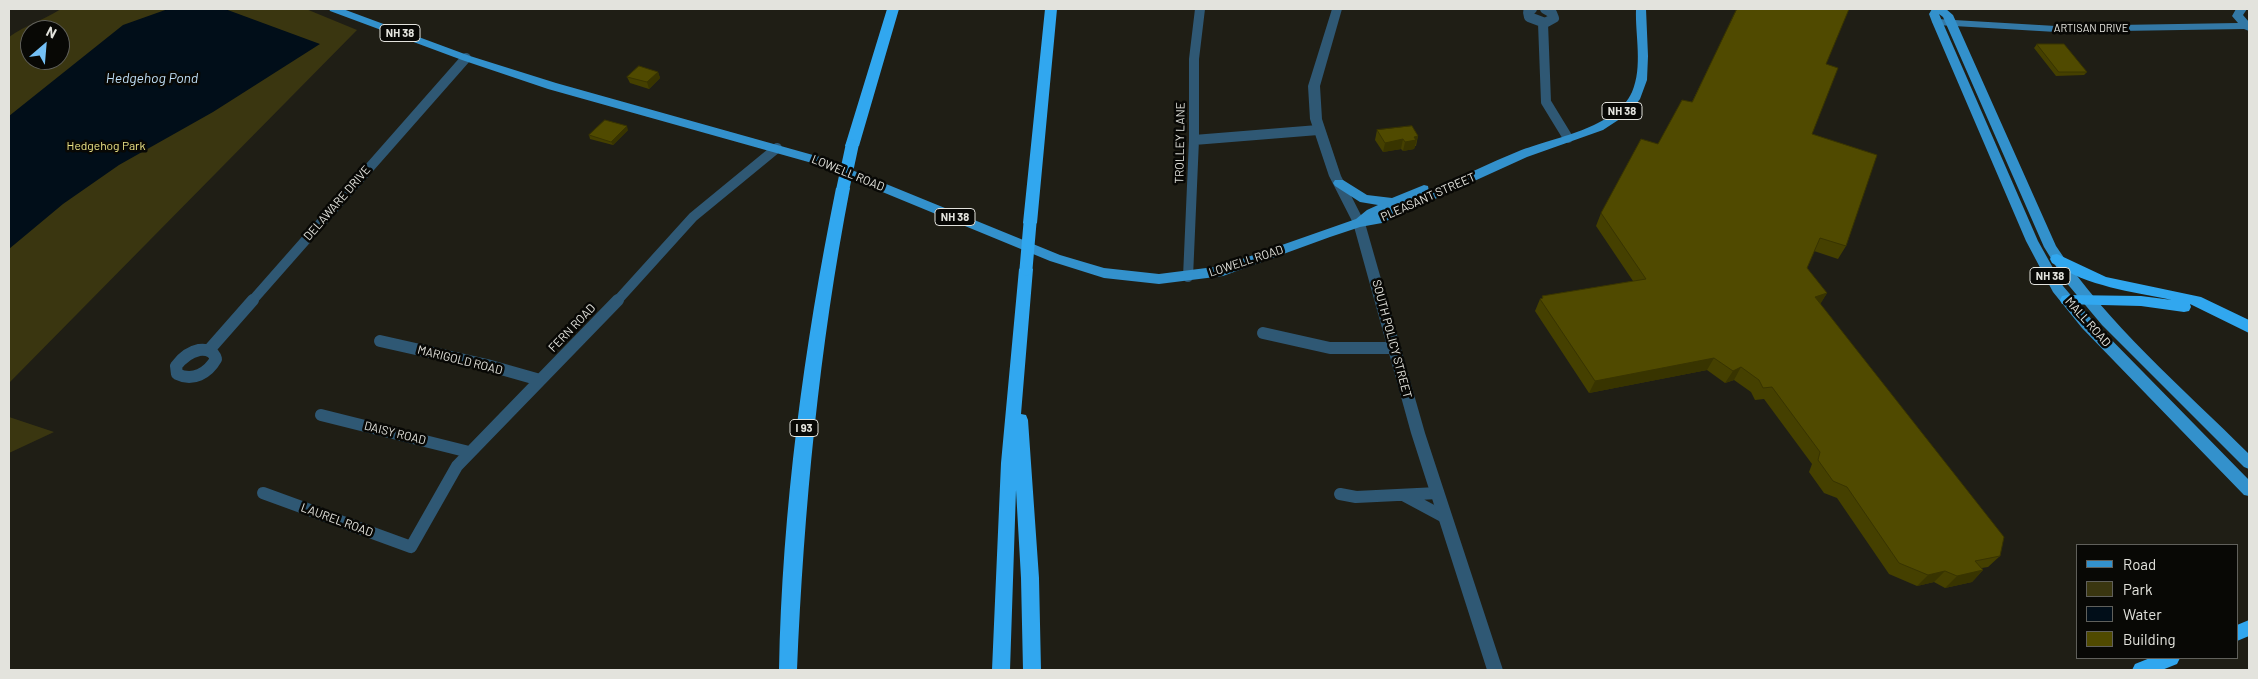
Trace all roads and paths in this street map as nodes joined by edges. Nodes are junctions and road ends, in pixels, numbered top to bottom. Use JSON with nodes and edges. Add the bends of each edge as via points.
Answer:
{"nodes":[{"id":1,"x":334,"y":9,"type":"edge"},
{"id":2,"x":893,"y":9,"type":"edge"},
{"id":3,"x":1050,"y":9,"type":"edge"},
{"id":4,"x":1200,"y":9,"type":"edge"},
{"id":5,"x":1337,"y":9,"type":"edge"},
{"id":6,"x":1532,"y":9,"type":"edge"},
{"id":7,"x":1545,"y":9,"type":"edge"},
{"id":8,"x":1640,"y":9,"type":"edge"},
{"id":9,"x":2241,"y":11,"type":"edge"},
{"id":10,"x":1941,"y":15,"type":"edge"},
{"id":11,"x":1543,"y":23,"type":"junction"},
{"id":12,"x":2248,"y":27,"type":"edge"},
{"id":13,"x":466,"y":58,"type":"junction"},
{"id":14,"x":1318,"y":130,"type":"junction"},
{"id":15,"x":1568,"y":138,"type":"junction"},
{"id":16,"x":1194,"y":140,"type":"junction"},
{"id":17,"x":777,"y":148,"type":"junction"},
{"id":18,"x":1522,"y":154,"type":"junction"},
{"id":19,"x":1339,"y":183,"type":"junction"},
{"id":20,"x":1396,"y":201,"type":"junction"},
{"id":21,"x":1359,"y":223,"type":"junction"},
{"id":22,"x":2057,"y":259,"type":"junction"},
{"id":23,"x":1188,"y":277,"type":"junction"},
{"id":24,"x":2067,"y":300,"type":"junction"},
{"id":25,"x":2088,"y":300,"type":"junction"},
{"id":26,"x":2249,"y":328,"type":"edge"},
{"id":27,"x":1263,"y":333,"type":"dead end"},
{"id":28,"x":380,"y":341,"type":"dead end"},
{"id":29,"x":1393,"y":348,"type":"junction"},
{"id":30,"x":210,"y":350,"type":"dead end"},
{"id":31,"x":1017,"y":368,"type":"junction"},
{"id":32,"x":540,"y":380,"type":"junction"},
{"id":33,"x":321,"y":415,"type":"dead end"},
{"id":34,"x":469,"y":452,"type":"junction"},
{"id":35,"x":2249,"y":463,"type":"edge"},
{"id":36,"x":2249,"y":490,"type":"edge"},
{"id":37,"x":263,"y":493,"type":"dead end"},
{"id":38,"x":1340,"y":494,"type":"dead end"},
{"id":39,"x":1438,"y":494,"type":"junction"},
{"id":40,"x":1404,"y":495,"type":"junction"},
{"id":41,"x":1446,"y":518,"type":"junction"},
{"id":42,"x":411,"y":548,"type":"joint"},
{"id":43,"x":2168,"y":659,"type":"edge"},
{"id":44,"x":788,"y":670,"type":"edge"},
{"id":45,"x":1002,"y":670,"type":"edge"},
{"id":46,"x":1032,"y":670,"type":"edge"},
{"id":47,"x":1495,"y":670,"type":"edge"},
{"id":48,"x":2141,"y":670,"type":"edge"}],
"edges":[{"from":1,"to":13,"type":"main road","name":"LOWELL ROAD","number":"NH 38"},
{"from":2,"to":44,"type":"highway","number":"I 93","bridge":true,"via":[[852,146],[826,268],[802,447]]},
{"from":3,"to":31,"type":"highway","bridge":true},
{"from":4,"to":16,"type":"street","name":"TROLLEY LANE","via":[[1194,59]]},
{"from":5,"to":14,"type":"street","name":"SOUTH POLICY STREET","via":[[1314,86]]},
{"from":6,"to":11,"type":"street","via":[[1528,12],[1529,17]]},
{"from":7,"to":11,"type":"street","via":[[1554,18]]},
{"from":8,"to":15,"type":"main road","name":"PLEASANT STREET","number":"NH 38","via":[[1642,70],[1635,98],[1602,125]]},
{"from":9,"to":10,"type":"main road","name":"ARTISAN DRIVE","via":[[2223,19],[2064,22]]},
{"from":9,"to":12,"type":"main road"},
{"from":10,"to":12,"type":"main road","name":"ARTISAN DRIVE","via":[[2056,29]]},
{"from":10,"to":22,"type":"main road","name":"MALL ROAD","number":"NH 38"},
{"from":10,"to":24,"type":"main road","name":"MALL ROAD","number":"NH 38","via":[[2032,241],[2044,268]]},
{"from":11,"to":15,"type":"street","via":[[1546,102]]},
{"from":13,"to":17,"type":"main road","name":"LOWELL ROAD","number":"NH 38","via":[[605,101]]},
{"from":13,"to":30,"type":"street","name":"DELAWARE DRIVE"},
{"from":14,"to":16,"type":"street"},
{"from":14,"to":19,"type":"street","name":"SOUTH POLICY STREET"},
{"from":15,"to":18,"type":"main road","name":"PLEASANT STREET","number":"NH 38"},
{"from":16,"to":23,"type":"street","name":"TROLLEY LANE"},
{"from":17,"to":23,"type":"main road","name":"LOWELL ROAD","number":"NH 38","via":[[834,166],[1087,269],[1138,278]]},
{"from":17,"to":32,"type":"street","name":"FERN ROAD","via":[[693,217],[597,323]]},
{"from":18,"to":20,"type":"main road","name":"PLEASANT STREET","number":"NH 38","via":[[1502,156]]},
{"from":18,"to":21,"type":"main road","name":"PLEASANT STREET","number":"NH 38","via":[[1378,220]]},
{"from":19,"to":20,"type":"main road","via":[[1364,199]]},
{"from":19,"to":21,"type":"street","name":"SOUTH POLICY STREET"},
{"from":20,"to":21,"type":"main road","name":"PLEASANT STREET","number":"NH 38","via":[[1370,213]]},
{"from":21,"to":23,"type":"main road","name":"LOWELL ROAD","number":"NH 38","via":[[1223,271]]},
{"from":21,"to":29,"type":"street","name":"SOUTH POLICY STREET"},
{"from":22,"to":25,"type":"main road","name":"MALL ROAD","number":"NH 38"},
{"from":22,"to":26,"type":"highway","via":[[2096,281],[2202,302]]},
{"from":24,"to":25,"type":"highway"},
{"from":24,"to":36,"type":"main road","name":"MALL ROAD","number":"NH 38"},
{"from":25,"to":26,"type":"highway","via":[[2161,303],[2200,311]]},
{"from":25,"to":35,"type":"main road","name":"MALL ROAD","number":"NH 38"},
{"from":27,"to":29,"type":"street","via":[[1330,348]]},
{"from":28,"to":32,"type":"street","name":"MARIGOLD ROAD"},
{"from":29,"to":39,"type":"street","name":"SOUTH POLICY STREET"},
{"from":31,"to":45,"type":"highway","via":[[1005,530]]},
{"from":31,"to":46,"type":"highway","via":[[1030,578]]},
{"from":32,"to":34,"type":"street","name":"FERN ROAD"},
{"from":33,"to":34,"type":"street","name":"DAISY ROAD"},
{"from":34,"to":42,"type":"street","name":"FERN ROAD","via":[[457,466]]},
{"from":37,"to":42,"type":"street","name":"LAUREL ROAD"},
{"from":38,"to":40,"type":"street","via":[[1356,497]]},
{"from":39,"to":40,"type":"street"},
{"from":39,"to":41,"type":"street","name":"SOUTH POLICY STREET"},
{"from":40,"to":41,"type":"street"},
{"from":41,"to":47,"type":"street","name":"SOUTH POLICY STREET"},
{"from":43,"to":48,"type":"highway"}]}
